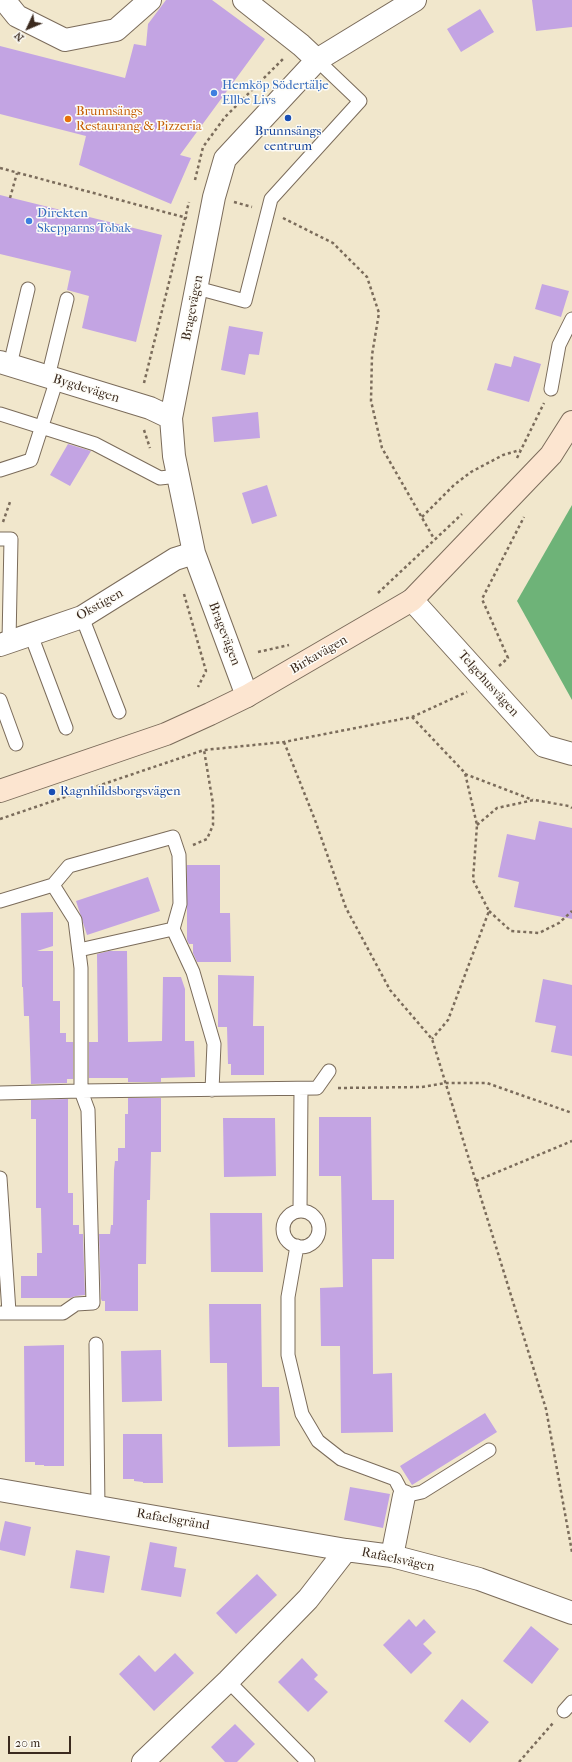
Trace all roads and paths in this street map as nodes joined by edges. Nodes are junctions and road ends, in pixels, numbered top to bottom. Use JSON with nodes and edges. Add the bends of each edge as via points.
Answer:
{"nodes":[{"id":1,"x":4,"y":0,"type":"edge"},
{"id":2,"x":150,"y":0,"type":"edge"},
{"id":3,"x":244,"y":0,"type":"edge"},
{"id":4,"x":415,"y":0,"type":"edge"},
{"id":5,"x":317,"y":60,"type":"junction"},
{"id":6,"x":0,"y":168,"type":"edge"},
{"id":7,"x":17,"y":173,"type":"junction"},
{"id":8,"x":214,"y":197,"type":"junction"},
{"id":9,"x":10,"y":198,"type":"dead end"},
{"id":10,"x":268,"y":211,"type":"junction"},
{"id":11,"x":209,"y":224,"type":"junction"},
{"id":12,"x":196,"y":288,"type":"junction"},
{"id":13,"x":28,"y":289,"type":"dead end"},
{"id":14,"x":67,"y":299,"type":"dead end"},
{"id":15,"x":572,"y":319,"type":"edge"},
{"id":16,"x":5,"y":363,"type":"edge"},
{"id":17,"x":52,"y":378,"type":"junction"},
{"id":18,"x":551,"y":389,"type":"joint"},
{"id":19,"x":0,"y":414,"type":"edge"},
{"id":20,"x":171,"y":418,"type":"junction"},
{"id":21,"x":572,"y":422,"type":"edge"},
{"id":22,"x":42,"y":426,"type":"junction"},
{"id":23,"x":520,"y":450,"type":"junction"},
{"id":24,"x":515,"y":461,"type":"dead end"},
{"id":25,"x":0,"y":470,"type":"edge"},
{"id":26,"x":178,"y":476,"type":"junction"},
{"id":27,"x":10,"y":502,"type":"dead end"},
{"id":28,"x":467,"y":510,"type":"dead end"},
{"id":29,"x":526,"y":513,"type":"dead end"},
{"id":30,"x":422,"y":517,"type":"junction"},
{"id":31,"x":1,"y":532,"type":"edge"},
{"id":32,"x":433,"y":537,"type":"dead end"},
{"id":33,"x":184,"y":556,"type":"junction"},
{"id":34,"x":376,"y":595,"type":"dead end"},
{"id":35,"x":412,"y":600,"type":"junction"},
{"id":36,"x":82,"y":617,"type":"junction"},
{"id":37,"x":30,"y":635,"type":"junction"},
{"id":38,"x":4,"y":643,"type":"edge"},
{"id":39,"x":295,"y":644,"type":"dead end"},
{"id":40,"x":258,"y":652,"type":"dead end"},
{"id":41,"x":496,"y":669,"type":"dead end"},
{"id":42,"x":198,"y":687,"type":"dead end"},
{"id":43,"x":470,"y":691,"type":"dead end"},
{"id":44,"x":247,"y":696,"type":"junction"},
{"id":45,"x":0,"y":700,"type":"edge"},
{"id":46,"x":119,"y":712,"type":"dead end"},
{"id":47,"x":412,"y":717,"type":"junction"},
{"id":48,"x":66,"y":728,"type":"dead end"},
{"id":49,"x":284,"y":742,"type":"junction"},
{"id":50,"x":16,"y":744,"type":"dead end"},
{"id":51,"x":204,"y":750,"type":"junction"},
{"id":52,"x":572,"y":754,"type":"edge"},
{"id":53,"x":465,"y":773,"type":"junction"},
{"id":54,"x":0,"y":791,"type":"edge"},
{"id":55,"x":534,"y":800,"type":"junction"},
{"id":56,"x":572,"y":808,"type":"edge"},
{"id":57,"x":0,"y":819,"type":"edge"},
{"id":58,"x":477,"y":825,"type":"junction"},
{"id":59,"x":178,"y":851,"type":"junction"},
{"id":60,"x":53,"y":885,"type":"junction"},
{"id":61,"x":0,"y":901,"type":"edge"},
{"id":62,"x":489,"y":911,"type":"junction"},
{"id":63,"x":572,"y":911,"type":"edge"},
{"id":64,"x":173,"y":929,"type":"junction"},
{"id":65,"x":78,"y":950,"type":"junction"},
{"id":66,"x":432,"y":1039,"type":"junction"},
{"id":67,"x":329,"y":1071,"type":"dead end"},
{"id":68,"x":446,"y":1083,"type":"junction"},
{"id":69,"x":317,"y":1088,"type":"junction"},
{"id":70,"x":81,"y":1090,"type":"junction"},
{"id":71,"x":212,"y":1090,"type":"junction"},
{"id":72,"x":301,"y":1090,"type":"junction"},
{"id":73,"x":0,"y":1093,"type":"edge"},
{"id":74,"x":572,"y":1112,"type":"edge"},
{"id":75,"x":572,"y":1141,"type":"edge"},
{"id":76,"x":0,"y":1178,"type":"edge"},
{"id":77,"x":476,"y":1181,"type":"junction"},
{"id":78,"x":300,"y":1211,"type":"junction"},
{"id":79,"x":297,"y":1246,"type":"junction"},
{"id":80,"x":4,"y":1312,"type":"edge"},
{"id":81,"x":96,"y":1344,"type":"dead end"},
{"id":82,"x":490,"y":1450,"type":"dead end"},
{"id":83,"x":0,"y":1490,"type":"edge"},
{"id":84,"x":404,"y":1496,"type":"junction"},
{"id":85,"x":98,"y":1508,"type":"junction"},
{"id":86,"x":346,"y":1550,"type":"junction"},
{"id":87,"x":572,"y":1552,"type":"edge"},
{"id":88,"x":392,"y":1556,"type":"junction"},
{"id":89,"x":572,"y":1613,"type":"edge"},
{"id":90,"x":228,"y":1681,"type":"junction"},
{"id":91,"x":568,"y":1706,"type":"edge"},
{"id":92,"x":143,"y":1762,"type":"edge"},
{"id":93,"x":308,"y":1762,"type":"edge"},
{"id":94,"x":519,"y":1762,"type":"edge"}],
"edges":[{"from":1,"to":2,"type":"street","via":[[17,16],[66,40],[116,30]]},
{"from":3,"to":5,"type":"street"},
{"from":4,"to":5,"type":"street","name":"Bragevägen"},
{"from":5,"to":8,"type":"street","name":"Bragevägen","via":[[225,159]]},
{"from":5,"to":10,"type":"lane","via":[[360,101],[271,199]]},
{"from":6,"to":7,"type":"path"},
{"from":7,"to":9,"type":"path"},
{"from":7,"to":11,"type":"path"},
{"from":8,"to":10,"type":"path"},
{"from":8,"to":11,"type":"street","name":"Bragevägen"},
{"from":10,"to":12,"type":"lane","via":[[245,301]]},
{"from":10,"to":30,"type":"path","via":[[333,244],[367,276],[379,313],[372,355],[370,401],[382,448]]},
{"from":11,"to":12,"type":"street","name":"Bragevägen"},
{"from":12,"to":20,"type":"street","name":"Bragevägen"},
{"from":13,"to":16,"type":"lane"},
{"from":14,"to":17,"type":"lane"},
{"from":15,"to":18,"type":"lane","via":[[559,345]]},
{"from":16,"to":17,"type":"street","name":"Bygdevägen"},
{"from":17,"to":20,"type":"street","name":"Bygdevägen","via":[[150,408]]},
{"from":17,"to":22,"type":"lane"},
{"from":18,"to":23,"type":"path"},
{"from":19,"to":22,"type":"lane"},
{"from":20,"to":26,"type":"street","name":"Bragevägen"},
{"from":21,"to":35,"type":"street","name":"Birkavägen","via":[[551,455]]},
{"from":22,"to":25,"type":"lane","via":[[31,460]]},
{"from":22,"to":26,"type":"lane","via":[[95,444],[160,478]]},
{"from":23,"to":24,"type":"path"},
{"from":23,"to":30,"type":"path","via":[[502,455],[471,472]]},
{"from":26,"to":33,"type":"street","name":"Bragevägen"},
{"from":27,"to":31,"type":"path"},
{"from":28,"to":34,"type":"path"},
{"from":29,"to":41,"type":"path","via":[[482,599],[508,658]]},
{"from":30,"to":32,"type":"path"},
{"from":31,"to":38,"type":"lane","via":[[11,539]]},
{"from":33,"to":36,"type":"street","name":"Okstigen"},
{"from":33,"to":42,"type":"path","via":[[206,671]]},
{"from":33,"to":44,"type":"street","name":"Bragevägen"},
{"from":35,"to":44,"type":"street","name":"Birkavägen"},
{"from":35,"to":52,"type":"street","name":"Telgehusvägen","via":[[544,746]]},
{"from":36,"to":37,"type":"street","name":"Okstigen"},
{"from":36,"to":46,"type":"lane"},
{"from":37,"to":38,"type":"street","name":"Okstigen"},
{"from":37,"to":48,"type":"lane"},
{"from":39,"to":40,"type":"path"},
{"from":43,"to":47,"type":"path"},
{"from":44,"to":54,"type":"street","name":"Birkavägen","via":[[166,734]]},
{"from":45,"to":50,"type":"lane"},
{"from":47,"to":49,"type":"path"},
{"from":47,"to":53,"type":"path"},
{"from":49,"to":51,"type":"path"},
{"from":49,"to":66,"type":"path","via":[[346,908],[390,990]]},
{"from":51,"to":57,"type":"path"},
{"from":51,"to":59,"type":"path","via":[[213,804],[213,825],[207,839]]},
{"from":53,"to":55,"type":"path"},
{"from":53,"to":58,"type":"path"},
{"from":55,"to":56,"type":"path"},
{"from":55,"to":58,"type":"path","via":[[497,808]]},
{"from":58,"to":62,"type":"path","via":[[472,880]]},
{"from":59,"to":60,"type":"lane","via":[[173,837],[69,866]]},
{"from":59,"to":64,"type":"lane","via":[[180,904]]},
{"from":60,"to":61,"type":"lane"},
{"from":60,"to":65,"type":"lane","via":[[75,920]]},
{"from":62,"to":63,"type":"path","via":[[511,931],[539,933],[560,923]]},
{"from":62,"to":66,"type":"path","via":[[448,1020]]},
{"from":64,"to":65,"type":"lane"},
{"from":64,"to":71,"type":"lane","via":[[193,972],[214,1044]]},
{"from":65,"to":70,"type":"lane","via":[[81,968]]},
{"from":66,"to":68,"type":"path"},
{"from":67,"to":69,"type":"lane"},
{"from":68,"to":69,"type":"path","via":[[422,1087]]},
{"from":68,"to":74,"type":"path","via":[[487,1083]]},
{"from":68,"to":77,"type":"path"},
{"from":69,"to":72,"type":"lane"},
{"from":70,"to":71,"type":"lane"},
{"from":70,"to":73,"type":"lane"},
{"from":70,"to":80,"type":"lane","via":[[88,1110],[93,1302],[76,1304],[63,1313]]},
{"from":71,"to":72,"type":"lane"},
{"from":72,"to":78,"type":"lane"},
{"from":75,"to":77,"type":"path"},
{"from":76,"to":80,"type":"lane"},
{"from":77,"to":87,"type":"path","via":[[546,1409]]},
{"from":78,"to":79,"type":"lane","via":[[288,1216],[282,1229],[288,1242]]},
{"from":78,"to":79,"type":"lane","via":[[315,1216],[320,1230],[314,1243],[301,1248]]},
{"from":79,"to":84,"type":"lane","via":[[288,1297],[288,1355],[302,1414],[318,1441],[342,1458],[395,1479]]},
{"from":81,"to":85,"type":"lane"},
{"from":82,"to":84,"type":"lane","via":[[422,1492]]},
{"from":83,"to":85,"type":"street","name":"Rafaelsgränd"},
{"from":84,"to":88,"type":"street"},
{"from":85,"to":86,"type":"street","name":"Rafaelsgränd"},
{"from":86,"to":88,"type":"street","name":"Rafaelsvägen"},
{"from":86,"to":90,"type":"street","name":"Rafaelsvägen","via":[[308,1599]]},
{"from":88,"to":89,"type":"street","name":"Rafaelsvägen","via":[[479,1579]]},
{"from":90,"to":92,"type":"street","name":"Rafaelsvägen"},
{"from":90,"to":93,"type":"lane"},
{"from":91,"to":94,"type":"path"}]}
